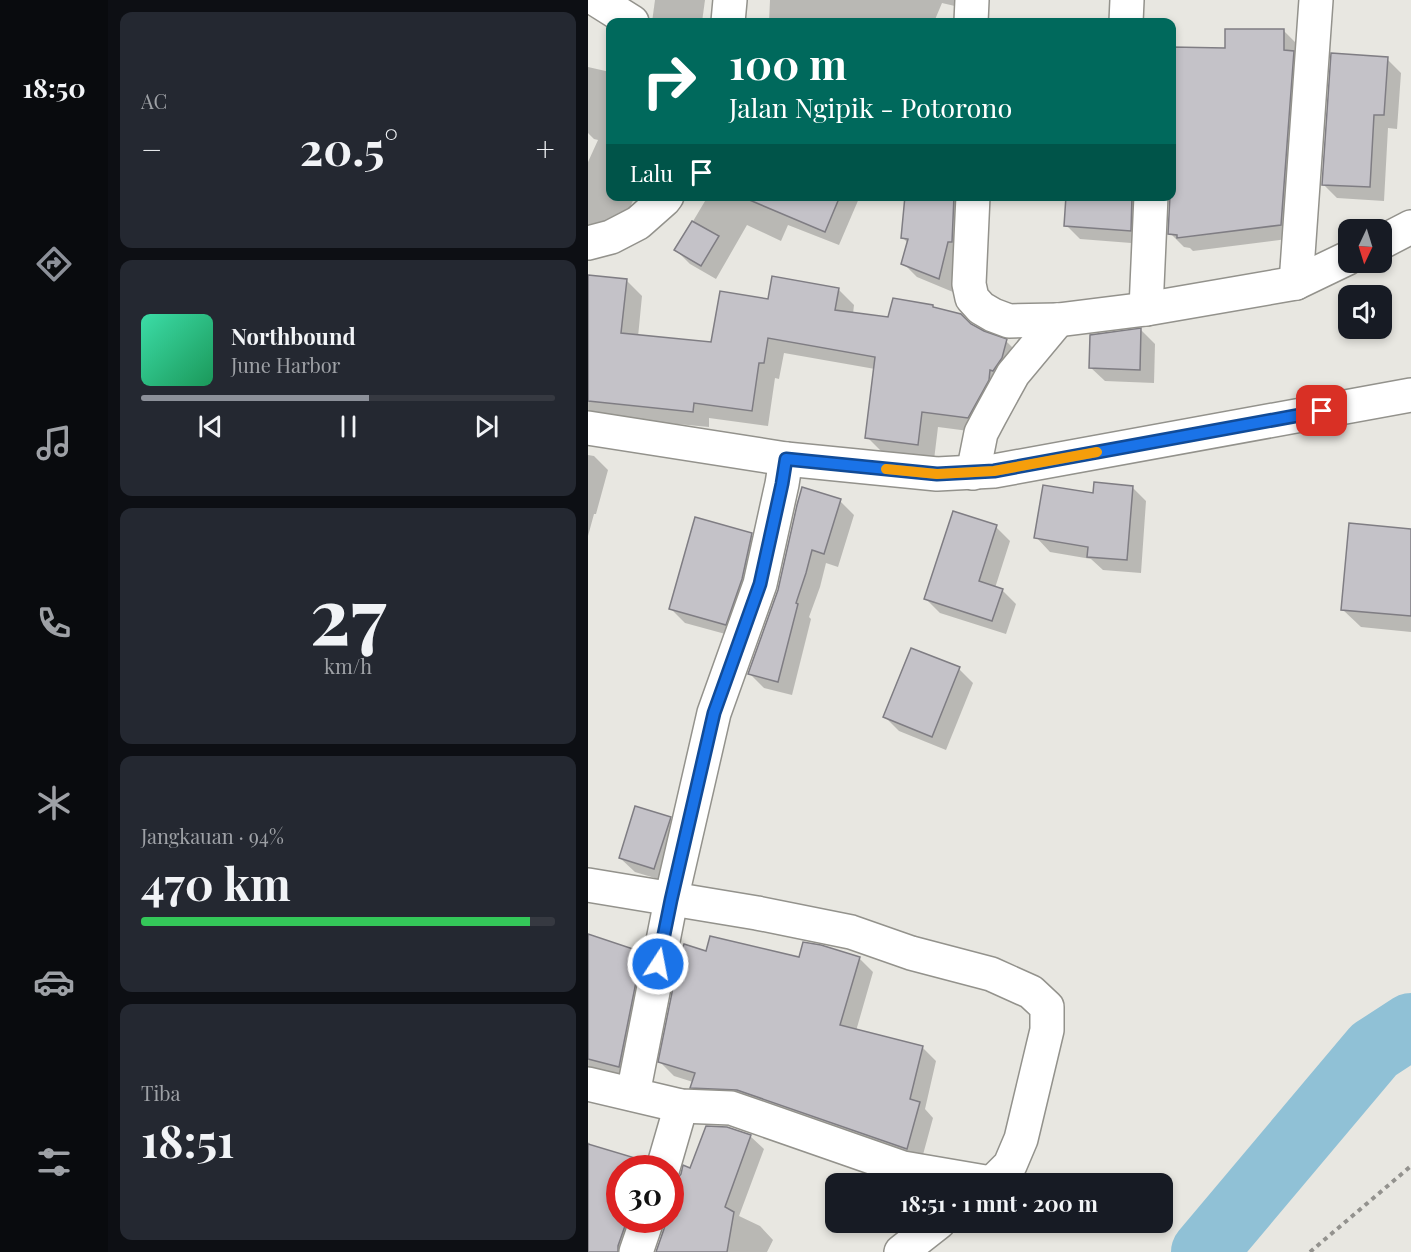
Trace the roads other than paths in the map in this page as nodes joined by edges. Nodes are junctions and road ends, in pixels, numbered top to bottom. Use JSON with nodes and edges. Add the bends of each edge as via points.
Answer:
{"nodes":[{"id":1,"x":597,"y":0,"type":"edge"},
{"id":2,"x":730,"y":0,"type":"edge"},
{"id":3,"x":972,"y":0,"type":"edge"},
{"id":4,"x":1127,"y":0,"type":"edge"},
{"id":5,"x":1316,"y":0,"type":"edge"},
{"id":6,"x":626,"y":18,"type":"edge"},
{"id":7,"x":728,"y":18,"type":"edge"},
{"id":8,"x":971,"y":18,"type":"edge"},
{"id":9,"x":1126,"y":18,"type":"edge"},
{"id":10,"x":663,"y":201,"type":"edge"},
{"id":11,"x":974,"y":201,"type":"edge"},
{"id":12,"x":1151,"y":201,"type":"edge"},
{"id":13,"x":1411,"y":227,"type":"edge"},
{"id":14,"x":1392,"y":237,"type":"edge"},
{"id":15,"x":588,"y":243,"type":"edge"},
{"id":16,"x":1338,"y":263,"type":"edge"},
{"id":17,"x":1296,"y":284,"type":"junction"},
{"id":18,"x":1146,"y":309,"type":"junction"},
{"id":19,"x":1058,"y":320,"type":"junction"},
{"id":20,"x":1411,"y":395,"type":"edge"},
{"id":21,"x":588,"y":428,"type":"edge"},
{"id":22,"x":786,"y":459,"type":"junction"},
{"id":23,"x":973,"y":473,"type":"junction"},
{"id":24,"x":588,"y":885,"type":"edge"},
{"id":25,"x":671,"y":900,"type":"junction"},
{"id":26,"x":588,"y":1084,"type":"edge"},
{"id":27,"x":633,"y":1094,"type":"junction"},
{"id":28,"x":681,"y":1106,"type":"junction"},
{"id":29,"x":667,"y":1155,"type":"edge"},
{"id":30,"x":896,"y":1173,"type":"edge"},
{"id":31,"x":1002,"y":1173,"type":"edge"},
{"id":32,"x":643,"y":1233,"type":"edge"},
{"id":33,"x":919,"y":1233,"type":"edge"},
{"id":34,"x":904,"y":1241,"type":"edge"},
{"id":35,"x":636,"y":1252,"type":"edge"}],
"edges":[{"from":1,"to":6,"type":"street"},
{"from":2,"to":7,"type":"street"},
{"from":3,"to":8,"type":"street"},
{"from":4,"to":9,"type":"street"},
{"from":5,"to":17,"type":"street"},
{"from":10,"to":15,"type":"street","via":[[638,223]]},
{"from":11,"to":19,"type":"street","via":[[969,284],[972,298],[981,308],[1009,321]]},
{"from":12,"to":18,"type":"street"},
{"from":13,"to":14,"type":"street"},
{"from":16,"to":17,"type":"street"},
{"from":17,"to":18,"type":"street"},
{"from":18,"to":19,"type":"street"},
{"from":19,"to":23,"type":"street","via":[[1013,374],[981,433]]},
{"from":20,"to":23,"type":"street"},
{"from":21,"to":22,"type":"street"},
{"from":22,"to":23,"type":"street","via":[[937,474]]},
{"from":22,"to":25,"type":"street","via":[[760,584],[714,713]]},
{"from":24,"to":25,"type":"street"},
{"from":25,"to":27,"type":"street"},
{"from":25,"to":31,"type":"street","via":[[851,932],[991,974],[1031,992],[1047,1007],[1047,1030],[1021,1139],[1010,1165]]},
{"from":26,"to":27,"type":"street"},
{"from":27,"to":28,"type":"street"},
{"from":28,"to":29,"type":"street"},
{"from":28,"to":30,"type":"street","via":[[731,1108]]},
{"from":32,"to":35,"type":"street"},
{"from":33,"to":34,"type":"street"}]}
